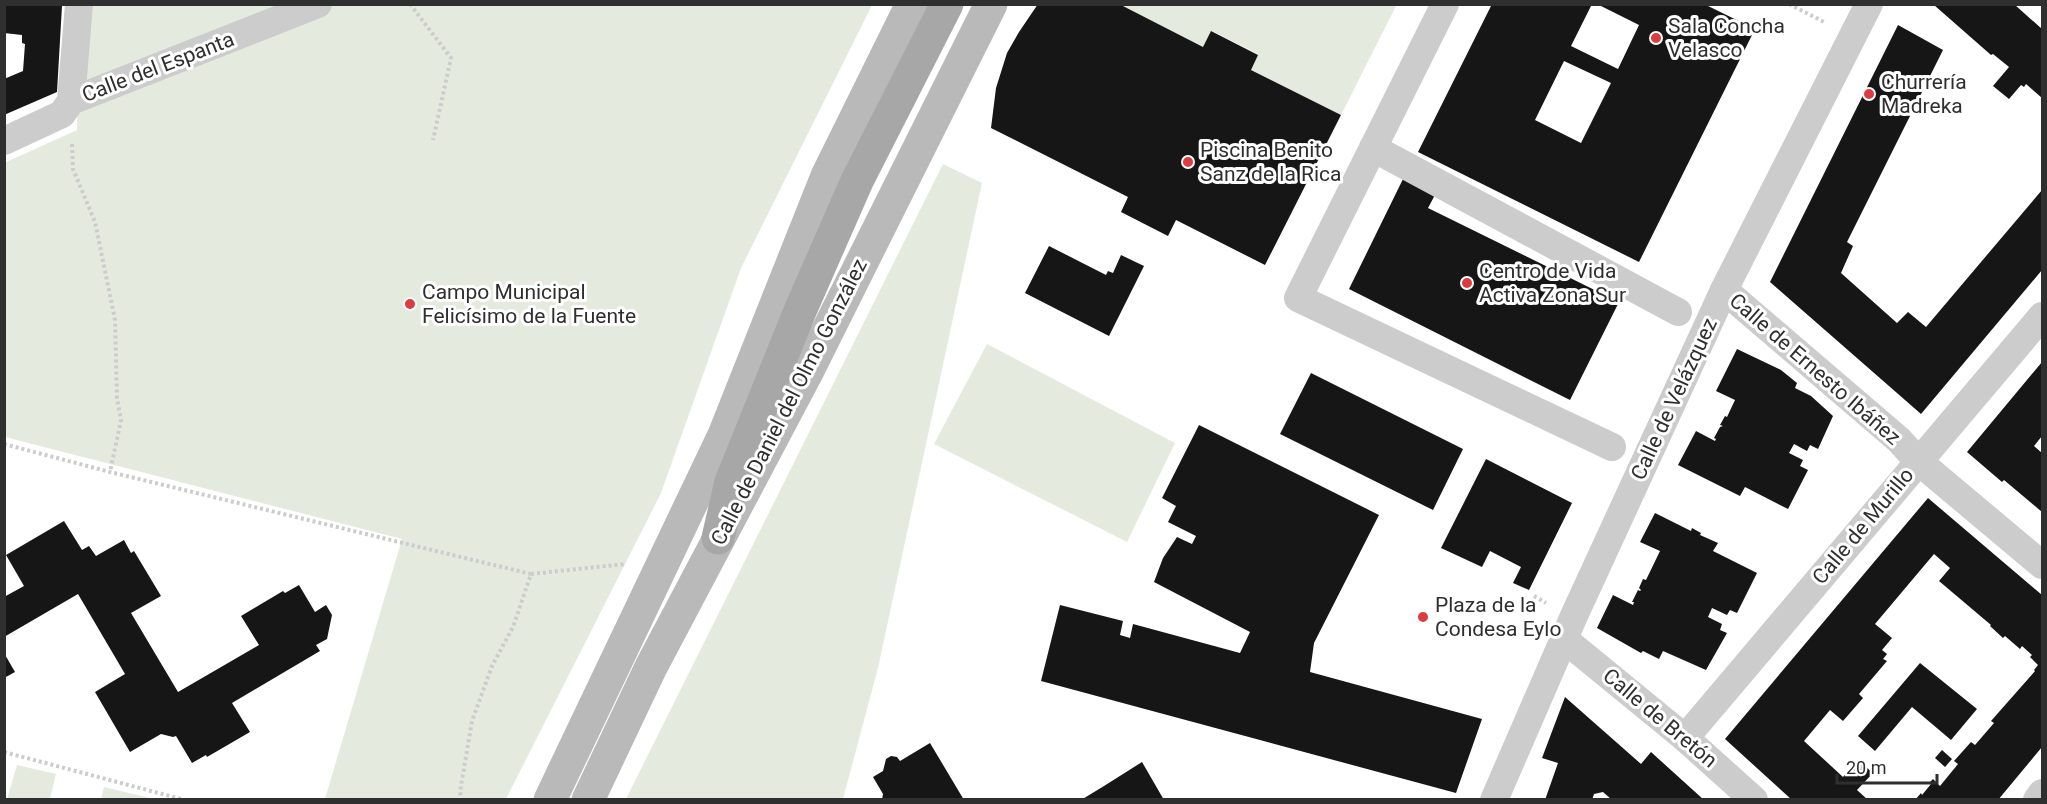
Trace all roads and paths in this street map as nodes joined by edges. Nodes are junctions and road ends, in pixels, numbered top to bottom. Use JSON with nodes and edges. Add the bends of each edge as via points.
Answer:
{"nodes":[{"id":1,"x":79,"y":4,"type":"edge"},
{"id":2,"x":318,"y":4,"type":"edge"},
{"id":3,"x":410,"y":4,"type":"edge"},
{"id":4,"x":912,"y":4,"type":"edge"},
{"id":5,"x":946,"y":4,"type":"edge"},
{"id":6,"x":991,"y":4,"type":"edge"},
{"id":7,"x":1445,"y":4,"type":"edge"},
{"id":8,"x":1790,"y":4,"type":"edge"},
{"id":9,"x":1869,"y":4,"type":"edge"},
{"id":10,"x":1831,"y":26,"type":"dead end"},
{"id":11,"x":71,"y":101,"type":"junction"},
{"id":12,"x":433,"y":140,"type":"dead end"},
{"id":13,"x":4,"y":141,"type":"edge"},
{"id":14,"x":1373,"y":148,"type":"junction"},
{"id":15,"x":1724,"y":290,"type":"junction"},
{"id":16,"x":1678,"y":312,"type":"dead end"},
{"id":17,"x":2043,"y":316,"type":"edge"},
{"id":18,"x":4,"y":444,"type":"edge"},
{"id":19,"x":1612,"y":447,"type":"dead end"},
{"id":20,"x":1918,"y":461,"type":"junction"},
{"id":21,"x":110,"y":472,"type":"junction"},
{"id":22,"x":718,"y":538,"type":"junction"},
{"id":23,"x":633,"y":558,"type":"dead end"},
{"id":24,"x":2043,"y":565,"type":"edge"},
{"id":25,"x":531,"y":574,"type":"junction"},
{"id":26,"x":1564,"y":639,"type":"junction"},
{"id":27,"x":1685,"y":738,"type":"junction"},
{"id":28,"x":4,"y":752,"type":"edge"},
{"id":29,"x":2043,"y":793,"type":"edge"},
{"id":30,"x":185,"y":800,"type":"edge"},
{"id":31,"x":462,"y":800,"type":"edge"},
{"id":32,"x":550,"y":800,"type":"edge"},
{"id":33,"x":588,"y":800,"type":"edge"},
{"id":34,"x":1494,"y":800,"type":"edge"},
{"id":35,"x":1754,"y":800,"type":"edge"},
{"id":36,"x":2037,"y":800,"type":"edge"}],
"edges":[{"from":1,"to":11,"type":"street"},
{"from":2,"to":11,"type":"street","name":"Calle del Espanta"},
{"from":3,"to":12,"type":"path","via":[[451,58]]},
{"from":4,"to":32,"type":"main road","name":"Calle de Daniel del Olmo González","via":[[827,176],[724,435]]},
{"from":5,"to":22,"type":"main road","via":[[857,181],[800,311],[731,482]]},
{"from":6,"to":22,"type":"main road","name":"Calle de Daniel del Olmo González","via":[[806,374]]},
{"from":7,"to":14,"type":"street","name":"Calle de Velázquez"},
{"from":8,"to":10,"type":"path"},
{"from":9,"to":15,"type":"street","name":"Calle de Velázquez"},
{"from":11,"to":13,"type":"street","name":"Calle del Espanta","via":[[62,114]]},
{"from":11,"to":21,"type":"path","via":[[72,169],[95,222],[115,320],[121,420]]},
{"from":14,"to":16,"type":"street","name":"Calle de Velázquez"},
{"from":14,"to":19,"type":"street","name":"Calle de Velázquez","via":[[1298,298]]},
{"from":15,"to":20,"type":"street","name":"Calle de Ernesto Ibáñez","via":[[1899,440]]},
{"from":15,"to":26,"type":"street","name":"Calle de Velázquez"},
{"from":17,"to":20,"type":"street","name":"Calle de Murillo"},
{"from":18,"to":21,"type":"path"},
{"from":20,"to":24,"type":"street","name":"Calle de Ernesto Ibáñez"},
{"from":20,"to":27,"type":"street","name":"Calle de Murillo"},
{"from":21,"to":25,"type":"path"},
{"from":22,"to":33,"type":"main road","name":"Calle de Daniel del Olmo González"},
{"from":23,"to":25,"type":"path","via":[[625,565]]},
{"from":25,"to":31,"type":"path","via":[[513,627],[492,666],[472,721]]},
{"from":26,"to":27,"type":"street","name":"Calle de Bretón"},
{"from":26,"to":34,"type":"street","name":"Calle de Velázquez"},
{"from":27,"to":35,"type":"street","name":"Calle de Bretón"},
{"from":28,"to":30,"type":"path"},
{"from":29,"to":36,"type":"street"}]}
